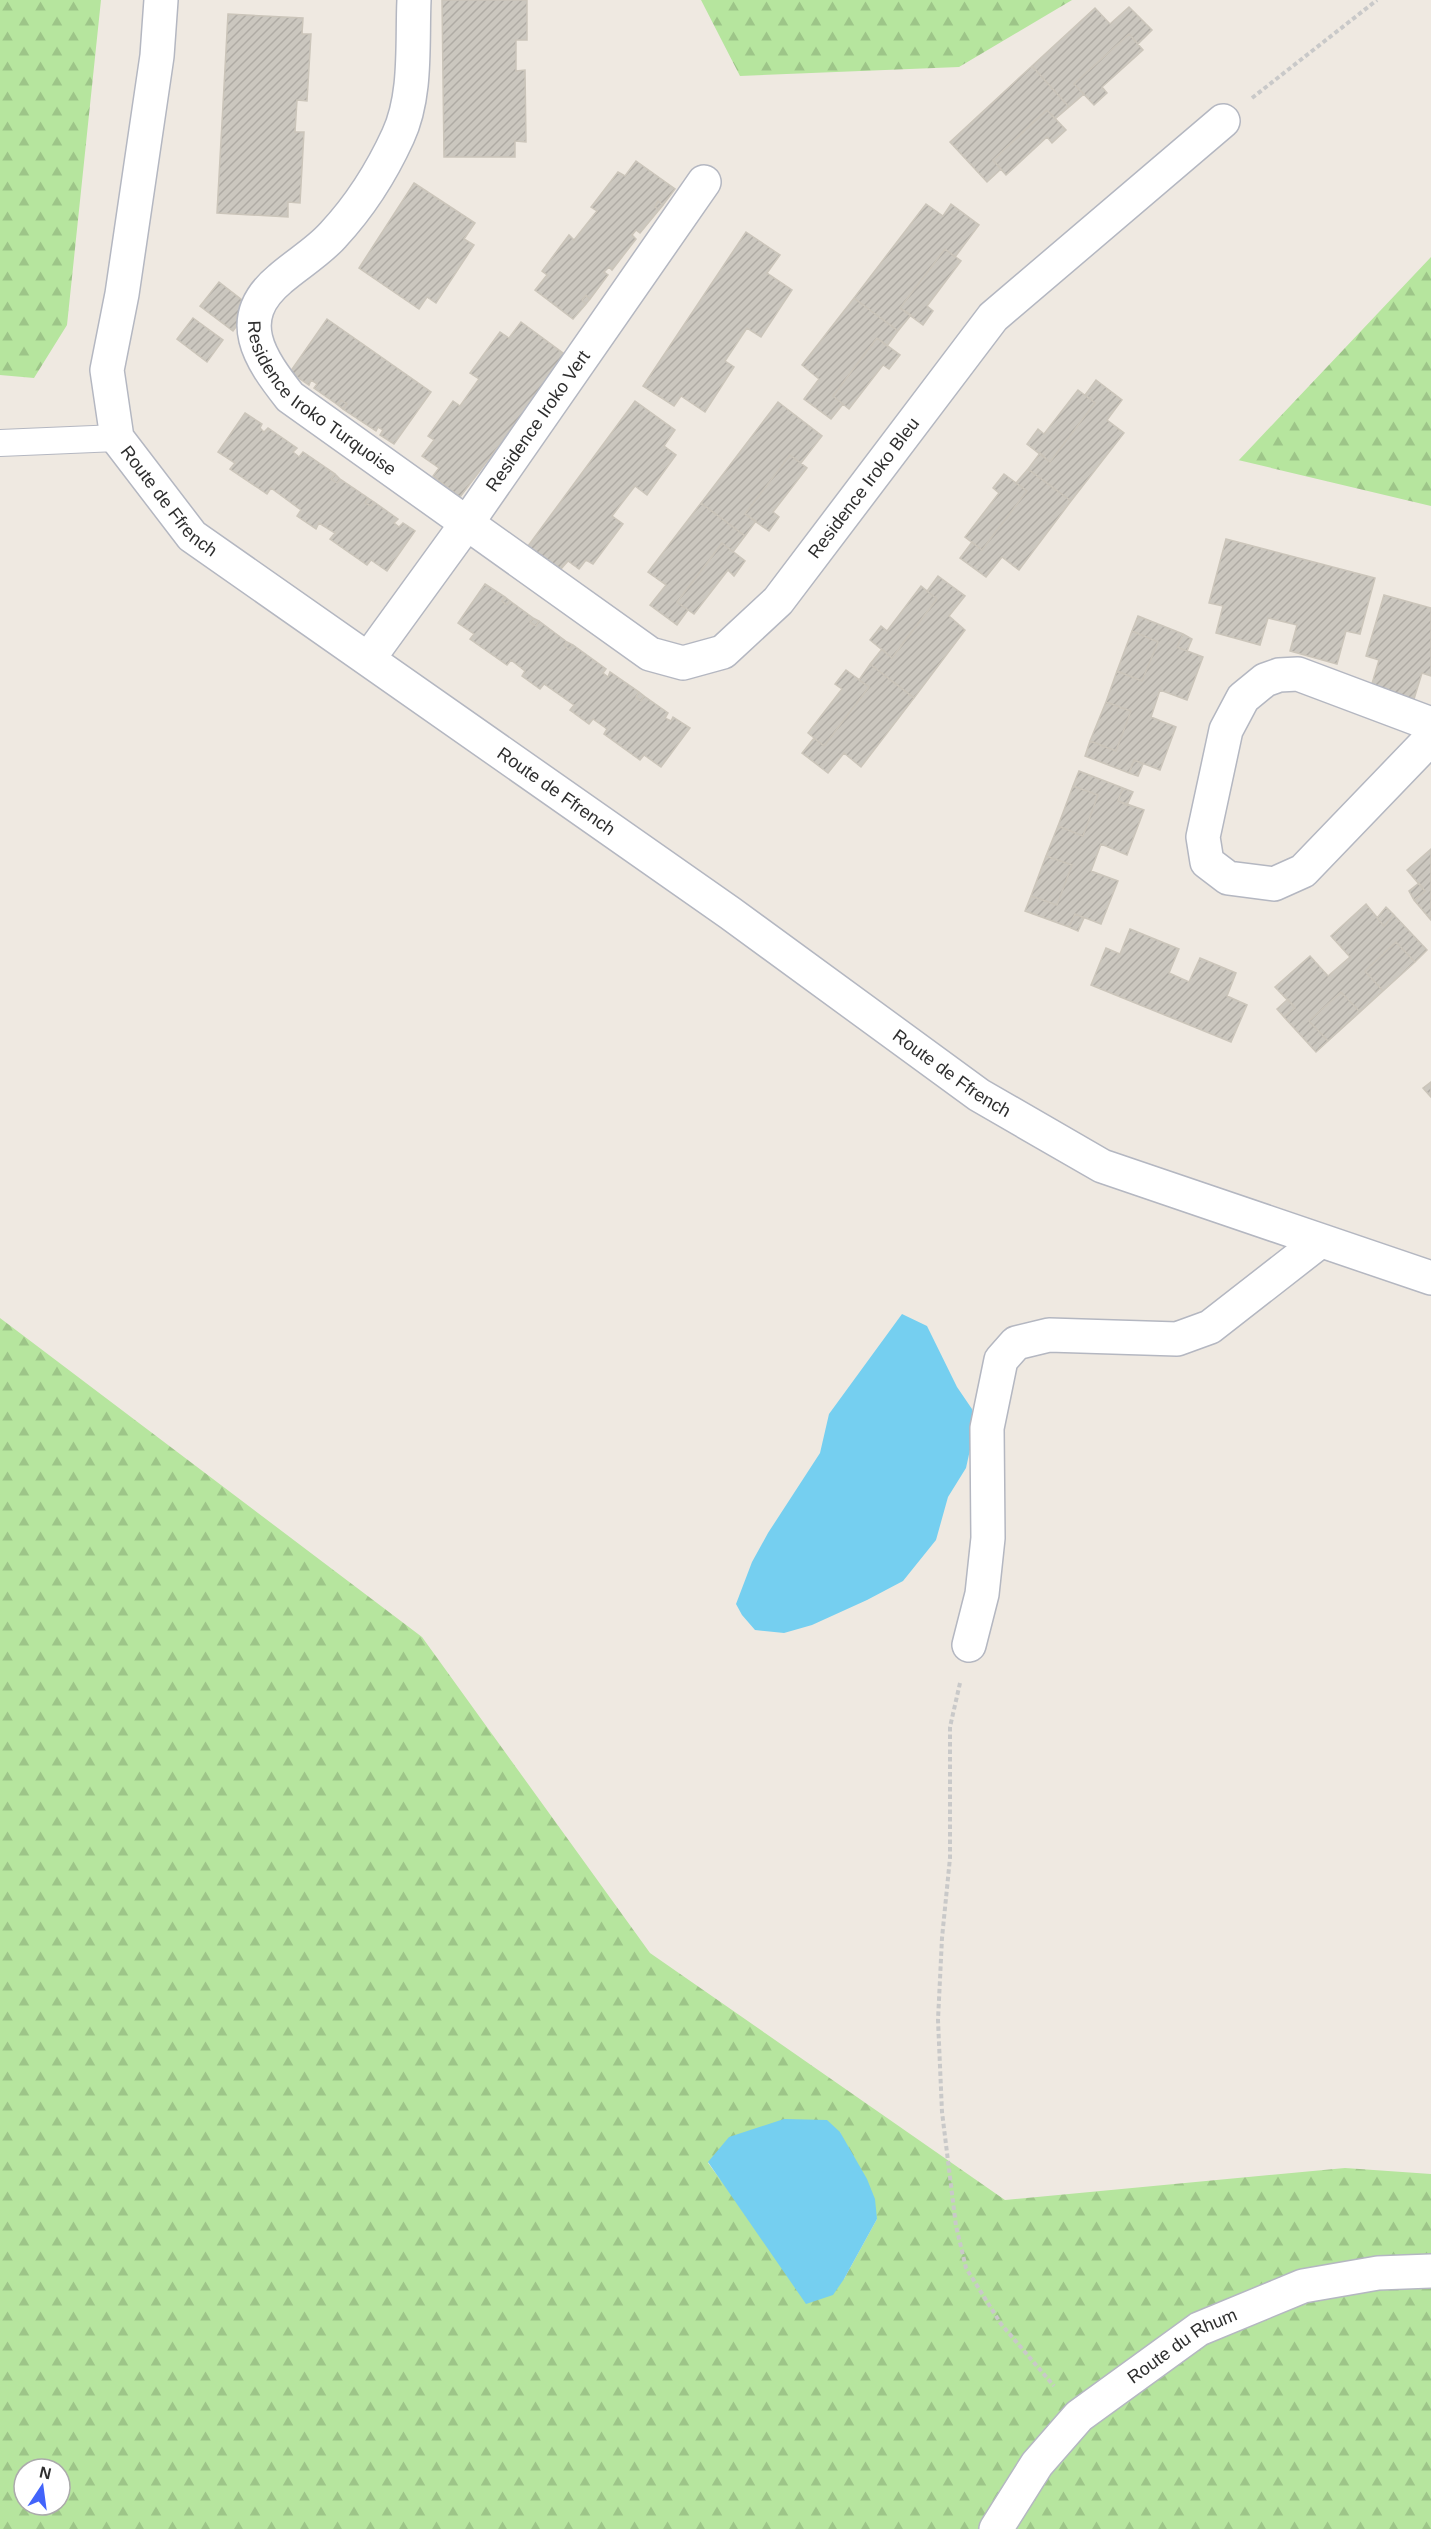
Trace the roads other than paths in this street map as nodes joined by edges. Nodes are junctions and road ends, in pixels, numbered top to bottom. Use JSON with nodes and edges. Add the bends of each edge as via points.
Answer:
{"nodes":[{"id":1,"x":161,"y":0,"type":"edge"},
{"id":2,"x":414,"y":0,"type":"edge"},
{"id":3,"x":1223,"y":121,"type":"road end"},
{"id":4,"x":705,"y":182,"type":"dead end"},
{"id":5,"x":117,"y":438,"type":"junction"},
{"id":6,"x":0,"y":443,"type":"edge"},
{"id":7,"x":467,"y":523,"type":"junction"},
{"id":8,"x":369,"y":658,"type":"junction"},
{"id":9,"x":1431,"y":724,"type":"edge"},
{"id":10,"x":1431,"y":738,"type":"edge"},
{"id":11,"x":1319,"y":1242,"type":"junction"},
{"id":12,"x":1428,"y":1273,"type":"edge"},
{"id":13,"x":969,"y":1645,"type":"road end"},
{"id":14,"x":1431,"y":2271,"type":"edge"},
{"id":15,"x":996,"y":2529,"type":"edge"}],
"edges":[{"from":1,"to":5,"type":"street","name":"Route de Ffrench","via":[[157,56],[107,369]]},
{"from":2,"to":7,"type":"street","name":"Residence Iroko Turquoise","via":[[410,88],[399,134],[379,171],[339,228],[262,297],[254,339],[266,366],[290,397]]},
{"from":3,"to":7,"type":"street","name":"Residence Iroko Bleu","via":[[993,317],[778,601],[723,652],[683,663],[650,654]]},
{"from":4,"to":7,"type":"street","name":"Residence Iroko Vert"},
{"from":5,"to":6,"type":"lane"},
{"from":5,"to":8,"type":"street","name":"Route de Ffrench","via":[[192,536]]},
{"from":7,"to":8,"type":"street","name":"Residence Iroko Vert"},
{"from":8,"to":11,"type":"street","name":"Route de Ffrench","via":[[979,1095],[1102,1166]]},
{"from":9,"to":10,"type":"street","via":[[1298,674],[1265,680],[1243,698],[1226,730],[1203,837],[1207,862],[1227,878],[1274,884],[1303,871]]},
{"from":11,"to":12,"type":"street","name":"Route de Ffrench"},
{"from":11,"to":13,"type":"street","via":[[1210,1327],[1178,1339],[1049,1335],[1016,1343],[1001,1360],[987,1428],[988,1538],[982,1594]]},
{"from":14,"to":15,"type":"street","name":"Route du Rhum","via":[[1378,2273],[1303,2286],[1199,2329],[1079,2416],[1037,2464]]}]}
